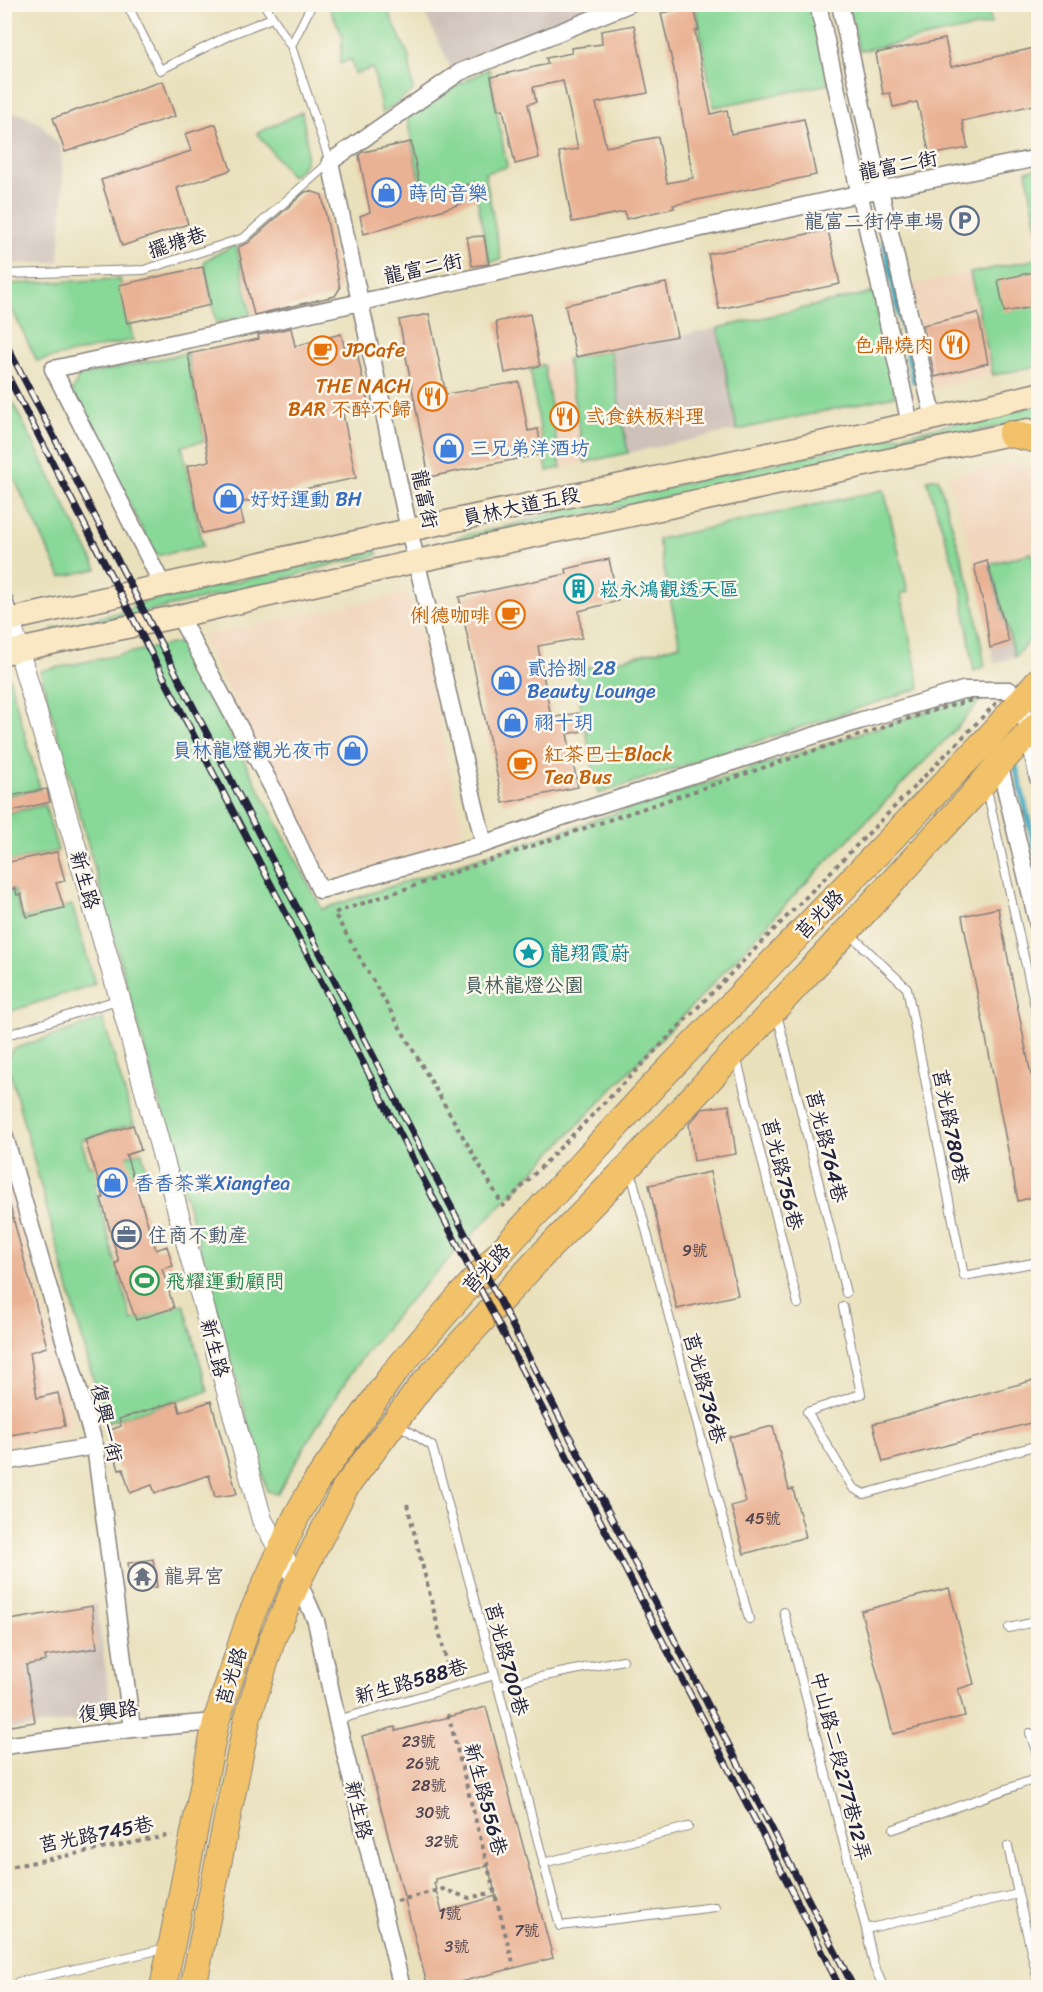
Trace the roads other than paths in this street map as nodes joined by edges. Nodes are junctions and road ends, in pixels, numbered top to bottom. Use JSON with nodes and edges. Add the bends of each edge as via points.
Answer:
{"nodes":[{"id":1,"x":127,"y":4,"type":"edge"},
{"id":2,"x":264,"y":4,"type":"edge"},
{"id":3,"x":312,"y":4,"type":"edge"},
{"id":4,"x":629,"y":4,"type":"edge"},
{"id":5,"x":818,"y":4,"type":"edge"},
{"id":6,"x":840,"y":4,"type":"edge"},
{"id":7,"x":272,"y":18,"type":"junction"},
{"id":8,"x":291,"y":46,"type":"junction"},
{"id":9,"x":1038,"y":158,"type":"edge"},
{"id":10,"x":330,"y":162,"type":"junction"},
{"id":11,"x":880,"y":190,"type":"junction"},
{"id":12,"x":858,"y":194,"type":"junction"},
{"id":13,"x":4,"y":274,"type":"edge"},
{"id":14,"x":362,"y":303,"type":"junction"},
{"id":15,"x":1038,"y":394,"type":"edge"},
{"id":16,"x":934,"y":419,"type":"junction"},
{"id":17,"x":910,"y":424,"type":"junction"},
{"id":18,"x":1038,"y":427,"type":"edge"},
{"id":19,"x":1011,"y":434,"type":"junction"},
{"id":20,"x":1038,"y":440,"type":"edge"},
{"id":21,"x":410,"y":530,"type":"junction"},
{"id":22,"x":417,"y":561,"type":"junction"},
{"id":23,"x":163,"y":586,"type":"junction"},
{"id":24,"x":6,"y":613,"type":"edge"},
{"id":25,"x":179,"y":616,"type":"junction"},
{"id":26,"x":11,"y":652,"type":"edge"},
{"id":27,"x":1038,"y":681,"type":"edge"},
{"id":28,"x":1015,"y":695,"type":"junction"},
{"id":29,"x":1033,"y":730,"type":"edge"},
{"id":30,"x":992,"y":734,"type":"junction"},
{"id":31,"x":992,"y":772,"type":"junction"},
{"id":32,"x":1038,"y":778,"type":"edge"},
{"id":33,"x":484,"y":844,"type":"junction"},
{"id":34,"x":1038,"y":924,"type":"edge"},
{"id":35,"x":848,"y":931,"type":"junction"},
{"id":36,"x":120,"y":999,"type":"junction"},
{"id":37,"x":775,"y":1008,"type":"junction"},
{"id":38,"x":1038,"y":1020,"type":"edge"},
{"id":39,"x":4,"y":1036,"type":"edge"},
{"id":40,"x":735,"y":1052,"type":"junction"},
{"id":41,"x":4,"y":1134,"type":"edge"},
{"id":42,"x":629,"y":1166,"type":"junction"},
{"id":43,"x":1038,"y":1262,"type":"edge"},
{"id":44,"x":846,"y":1293,"type":"dead end"},
{"id":45,"x":798,"y":1304,"type":"dead end"},
{"id":46,"x":843,"y":1306,"type":"dead end"},
{"id":47,"x":393,"y":1422,"type":"junction"},
{"id":48,"x":1038,"y":1445,"type":"edge"},
{"id":49,"x":94,"y":1446,"type":"junction"},
{"id":50,"x":4,"y":1462,"type":"edge"},
{"id":51,"x":280,"y":1552,"type":"junction"},
{"id":52,"x":298,"y":1581,"type":"junction"},
{"id":53,"x":784,"y":1612,"type":"dead end"},
{"id":54,"x":749,"y":1619,"type":"dead end"},
{"id":55,"x":1038,"y":1621,"type":"edge"},
{"id":56,"x":1009,"y":1628,"type":"dead end"},
{"id":57,"x":623,"y":1660,"type":"dead end"},
{"id":58,"x":495,"y":1675,"type":"junction"},
{"id":59,"x":497,"y":1686,"type":"junction"},
{"id":60,"x":337,"y":1720,"type":"junction"},
{"id":61,"x":216,"y":1722,"type":"junction"},
{"id":62,"x":132,"y":1729,"type":"junction"},
{"id":63,"x":1030,"y":1732,"type":"dead end"},
{"id":64,"x":4,"y":1746,"type":"edge"},
{"id":65,"x":1038,"y":1757,"type":"edge"},
{"id":66,"x":1038,"y":1778,"type":"edge"},
{"id":67,"x":688,"y":1827,"type":"dead end"},
{"id":68,"x":894,"y":1829,"type":"dead end"},
{"id":69,"x":1008,"y":1846,"type":"dead end"},
{"id":70,"x":543,"y":1863,"type":"junction"},
{"id":71,"x":1018,"y":1894,"type":"junction"},
{"id":72,"x":715,"y":1908,"type":"dead end"},
{"id":73,"x":866,"y":1929,"type":"junction"},
{"id":74,"x":172,"y":1947,"type":"junction"},
{"id":75,"x":1038,"y":1981,"type":"edge"},
{"id":76,"x":18,"y":1982,"type":"dead end"},
{"id":77,"x":163,"y":1988,"type":"edge"},
{"id":78,"x":194,"y":1988,"type":"edge"},
{"id":79,"x":402,"y":1988,"type":"edge"},
{"id":80,"x":884,"y":1988,"type":"edge"}],
"edges":[{"from":1,"to":7,"type":"lane","via":[[159,70]]},
{"from":2,"to":7,"type":"lane"},
{"from":3,"to":8,"type":"lane"},
{"from":4,"to":10,"type":"street","via":[[460,72]]},
{"from":5,"to":12,"type":"street"},
{"from":6,"to":11,"type":"street"},
{"from":7,"to":8,"type":"lane"},
{"from":8,"to":10,"type":"lane"},
{"from":9,"to":11,"type":"street","name":"龍富二街"},
{"from":10,"to":13,"type":"lane","name":"擺塘巷","via":[[244,238],[144,270]]},
{"from":10,"to":14,"type":"street","name":"龍富街"},
{"from":11,"to":12,"type":"street","name":"龍富二街"},
{"from":11,"to":16,"type":"street"},
{"from":12,"to":14,"type":"street","name":"龍富二街"},
{"from":12,"to":17,"type":"street"},
{"from":14,"to":21,"type":"street","name":"龍富街"},
{"from":14,"to":23,"type":"street","name":"龍富二街","via":[[53,369]]},
{"from":15,"to":16,"type":"main road","name":"員林大道五段"},
{"from":16,"to":17,"type":"main road","name":"員林大道五段"},
{"from":17,"to":21,"type":"main road","name":"員林大道五段"},
{"from":18,"to":19,"type":"main road","name":"員林大道五段"},
{"from":19,"to":20,"type":"main road"},
{"from":19,"to":22,"type":"main road","name":"員林大道五段"},
{"from":21,"to":22,"type":"street","name":"龍富街"},
{"from":21,"to":23,"type":"main road","name":"員林大道五段"},
{"from":22,"to":25,"type":"main road","name":"員林大道五段"},
{"from":22,"to":33,"type":"street","name":"龍富街"},
{"from":23,"to":24,"type":"main road","name":"員林大道五段"},
{"from":24,"to":26,"type":"street","name":"新生路"},
{"from":25,"to":26,"type":"main road","name":"員林大道五段"},
{"from":25,"to":33,"type":"street","via":[[272,787],[320,890]]},
{"from":26,"to":36,"type":"street","name":"新生路"},
{"from":27,"to":28,"type":"main road","name":"莒光路"},
{"from":28,"to":29,"type":"street"},
{"from":28,"to":30,"type":"main road","name":"莒光路"},
{"from":28,"to":33,"type":"street","via":[[963,690]]},
{"from":29,"to":31,"type":"main road","name":"莒光路"},
{"from":29,"to":32,"type":"street"},
{"from":30,"to":31,"type":"street"},
{"from":30,"to":51,"type":"main road","name":"莒光路","via":[[655,1084],[460,1296],[393,1374],[316,1482]]},
{"from":31,"to":34,"type":"street"},
{"from":31,"to":35,"type":"main road","name":"莒光路"},
{"from":31,"to":38,"type":"lane"},
{"from":35,"to":37,"type":"main road","name":"莒光路"},
{"from":35,"to":43,"type":"lane","name":"莒光路780巷","via":[[907,988],[964,1276]]},
{"from":36,"to":39,"type":"lane"},
{"from":36,"to":51,"type":"street","name":"新生路","via":[[262,1520]]},
{"from":37,"to":40,"type":"main road","name":"莒光路"},
{"from":37,"to":44,"type":"lane","name":"莒光路764巷"},
{"from":40,"to":42,"type":"main road","name":"莒光路"},
{"from":40,"to":45,"type":"lane","name":"莒光路756巷"},
{"from":41,"to":49,"type":"street","name":"復興一街"},
{"from":42,"to":47,"type":"main road","name":"莒光路","via":[[422,1385]]},
{"from":42,"to":54,"type":"lane","name":"莒光路736巷"},
{"from":46,"to":48,"type":"lane","via":[[861,1394],[807,1412],[853,1488],[864,1494]]},
{"from":47,"to":52,"type":"main road","name":"莒光路","via":[[345,1488]]},
{"from":47,"to":58,"type":"lane","name":"莒光路700巷","via":[[432,1446]]},
{"from":49,"to":50,"type":"street"},
{"from":49,"to":62,"type":"street","name":"復興一街"},
{"from":51,"to":52,"type":"street","name":"新生路"},
{"from":51,"to":61,"type":"main road","name":"莒光路","via":[[249,1620]]},
{"from":52,"to":60,"type":"street","name":"新生路","via":[[316,1622]]},
{"from":52,"to":78,"type":"main road","name":"莒光路","via":[[273,1637],[247,1719]]},
{"from":53,"to":73,"type":"lane","name":"中山路二段277巷12弄"},
{"from":55,"to":56,"type":"lane"},
{"from":57,"to":59,"type":"lane"},
{"from":58,"to":59,"type":"lane","name":"莒光路700巷"},
{"from":58,"to":60,"type":"lane","name":"新生路588巷"},
{"from":59,"to":70,"type":"lane","name":"莒光路700巷"},
{"from":60,"to":79,"type":"street","name":"新生路"},
{"from":61,"to":62,"type":"street","name":"復興路"},
{"from":61,"to":74,"type":"main road","name":"莒光路"},
{"from":62,"to":64,"type":"street","name":"復興路"},
{"from":63,"to":65,"type":"lane"},
{"from":66,"to":68,"type":"lane"},
{"from":67,"to":70,"type":"lane"},
{"from":69,"to":71,"type":"lane"},
{"from":70,"to":72,"type":"lane","name":"莒光路700巷","via":[[560,1926]]},
{"from":71,"to":73,"type":"lane"},
{"from":71,"to":75,"type":"lane"},
{"from":73,"to":80,"type":"lane","name":"中山路二段277巷12弄","via":[[874,1966]]},
{"from":74,"to":76,"type":"lane"},
{"from":74,"to":77,"type":"main road","name":"莒光路"}]}
